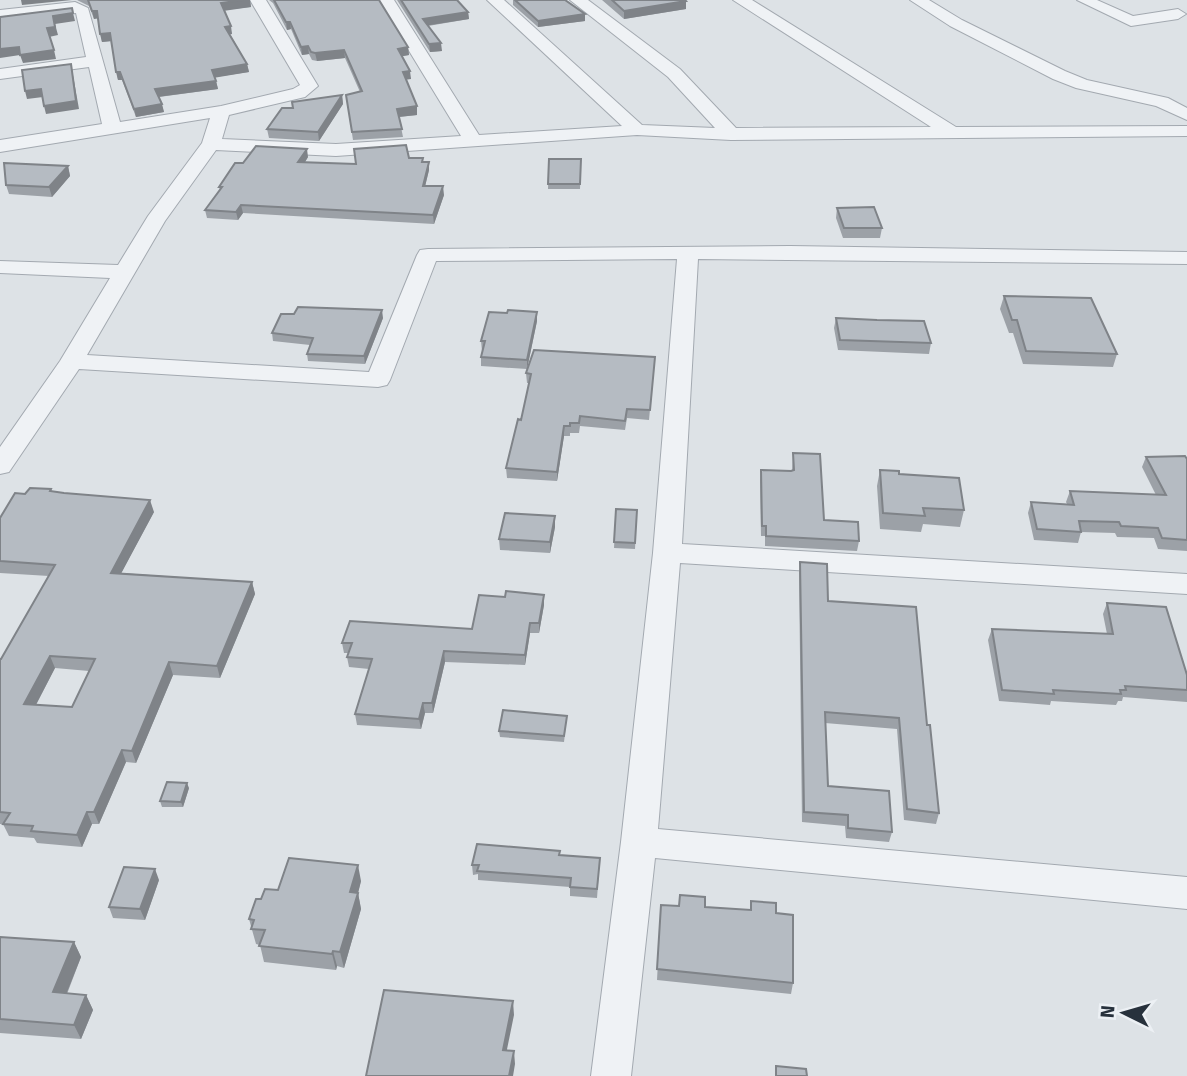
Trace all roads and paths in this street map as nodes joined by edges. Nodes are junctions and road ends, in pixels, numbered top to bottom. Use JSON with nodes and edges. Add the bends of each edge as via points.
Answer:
{"nodes":[{"id":1,"x":258,"y":0,"type":"edge"},
{"id":2,"x":386,"y":0,"type":"edge"},
{"id":3,"x":495,"y":0,"type":"edge"},
{"id":4,"x":578,"y":0,"type":"edge"},
{"id":5,"x":741,"y":0,"type":"edge"},
{"id":6,"x":918,"y":0,"type":"edge"},
{"id":7,"x":1084,"y":0,"type":"edge"},
{"id":8,"x":1146,"y":0,"type":"edge"},
{"id":9,"x":0,"y":15,"type":"edge"},
{"id":10,"x":1183,"y":16,"type":"edge"},
{"id":11,"x":94,"y":61,"type":"junction"},
{"id":12,"x":0,"y":74,"type":"edge"},
{"id":13,"x":221,"y":111,"type":"junction"},
{"id":14,"x":1187,"y":115,"type":"edge"},
{"id":15,"x":111,"y":127,"type":"junction"},
{"id":16,"x":637,"y":130,"type":"junction"},
{"id":17,"x":1187,"y":131,"type":"edge"},
{"id":18,"x":951,"y":132,"type":"junction"},
{"id":19,"x":731,"y":134,"type":"junction"},
{"id":20,"x":473,"y":140,"type":"junction"},
{"id":21,"x":211,"y":144,"type":"junction"},
{"id":22,"x":0,"y":146,"type":"edge"},
{"id":23,"x":688,"y":253,"type":"junction"},
{"id":24,"x":1187,"y":258,"type":"edge"},
{"id":25,"x":0,"y":267,"type":"edge"},
{"id":26,"x":122,"y":272,"type":"junction"},
{"id":27,"x":72,"y":361,"type":"junction"},
{"id":28,"x":0,"y":466,"type":"edge"},
{"id":29,"x":667,"y":553,"type":"junction"},
{"id":30,"x":1187,"y":584,"type":"edge"},
{"id":31,"x":639,"y":842,"type":"junction"},
{"id":32,"x":1187,"y":893,"type":"edge"},
{"id":33,"x":611,"y":1076,"type":"edge"}],
"edges":[{"from":1,"to":13,"type":"street","via":[[309,86],[281,99]]},
{"from":2,"to":20,"type":"street"},
{"from":3,"to":16,"type":"street"},
{"from":4,"to":19,"type":"street","via":[[674,73]]},
{"from":5,"to":18,"type":"street"},
{"from":6,"to":14,"type":"street","via":[[1059,75],[1162,102]]},
{"from":7,"to":10,"type":"street","via":[[1131,21]]},
{"from":8,"to":10,"type":"street"},
{"from":9,"to":11,"type":"street","via":[[75,7],[83,11]]},
{"from":11,"to":12,"type":"street"},
{"from":11,"to":15,"type":"street"},
{"from":13,"to":15,"type":"street"},
{"from":13,"to":21,"type":"street"},
{"from":15,"to":22,"type":"street"},
{"from":16,"to":19,"type":"street"},
{"from":16,"to":20,"type":"street"},
{"from":17,"to":18,"type":"street"},
{"from":18,"to":19,"type":"street"},
{"from":20,"to":21,"type":"street","via":[[337,150]]},
{"from":21,"to":26,"type":"street"},
{"from":23,"to":24,"type":"street"},
{"from":23,"to":27,"type":"street","via":[[428,255],[378,380]]},
{"from":23,"to":29,"type":"street"},
{"from":25,"to":26,"type":"street"},
{"from":26,"to":27,"type":"street"},
{"from":27,"to":28,"type":"street"},
{"from":29,"to":30,"type":"street"},
{"from":29,"to":31,"type":"street"},
{"from":31,"to":32,"type":"street"},
{"from":31,"to":33,"type":"street"}]}
